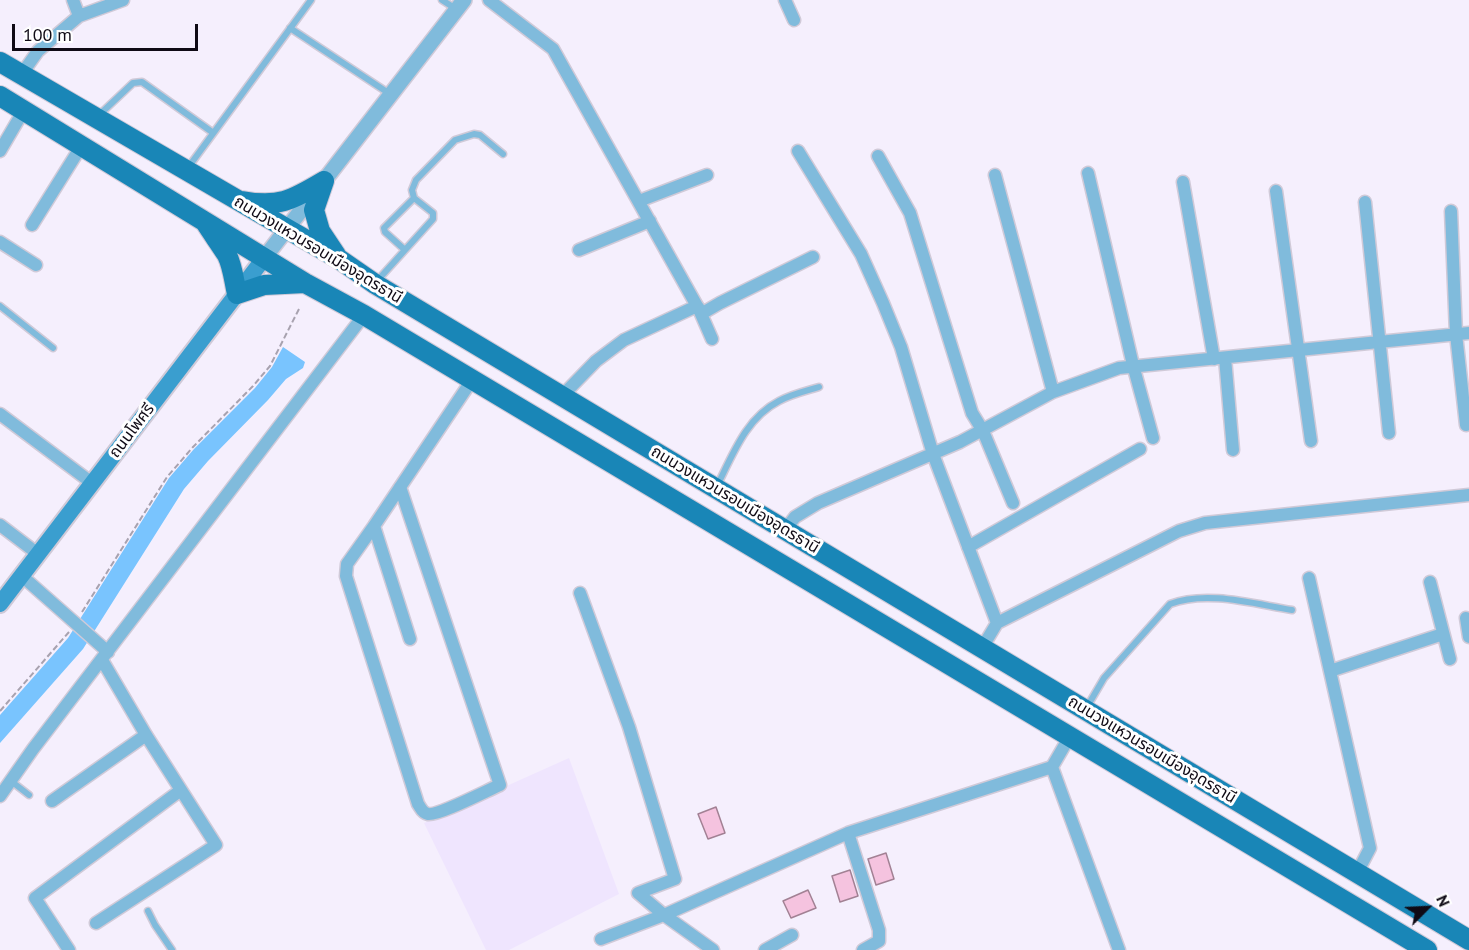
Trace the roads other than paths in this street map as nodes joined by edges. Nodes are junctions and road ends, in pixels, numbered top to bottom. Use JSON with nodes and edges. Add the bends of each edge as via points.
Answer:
{"nodes":[{"id":1,"x":73,"y":0,"type":"edge"},
{"id":2,"x":123,"y":0,"type":"edge"},
{"id":3,"x":311,"y":0,"type":"edge"},
{"id":4,"x":442,"y":0,"type":"edge"},
{"id":5,"x":489,"y":0,"type":"edge"},
{"id":6,"x":785,"y":0,"type":"edge"},
{"id":7,"x":460,"y":5,"type":"edge"},
{"id":8,"x":80,"y":16,"type":"junction"},
{"id":9,"x":794,"y":20,"type":"dead end"},
{"id":10,"x":290,"y":28,"type":"junction"},
{"id":11,"x":0,"y":62,"type":"edge"},
{"id":12,"x":21,"y":75,"type":"junction"},
{"id":13,"x":391,"y":94,"type":"junction"},
{"id":14,"x":0,"y":96,"type":"edge"},
{"id":15,"x":24,"y":110,"type":"junction"},
{"id":16,"x":95,"y":118,"type":"junction"},
{"id":17,"x":212,"y":132,"type":"junction"},
{"id":18,"x":82,"y":145,"type":"junction"},
{"id":19,"x":0,"y":151,"type":"edge"},
{"id":20,"x":798,"y":151,"type":"dead end"},
{"id":21,"x":502,"y":154,"type":"dead end"},
{"id":22,"x":878,"y":156,"type":"dead end"},
{"id":23,"x":186,"y":171,"type":"junction"},
{"id":24,"x":1088,"y":173,"type":"dead end"},
{"id":25,"x":707,"y":175,"type":"dead end"},
{"id":26,"x":995,"y":175,"type":"dead end"},
{"id":27,"x":324,"y":181,"type":"junction"},
{"id":28,"x":1183,"y":182,"type":"dead end"},
{"id":29,"x":1275,"y":191,"type":"dead end"},
{"id":30,"x":414,"y":198,"type":"junction"},
{"id":31,"x":234,"y":199,"type":"junction"},
{"id":32,"x":639,"y":201,"type":"junction"},
{"id":33,"x":1365,"y":202,"type":"dead end"},
{"id":34,"x":1451,"y":211,"type":"dead end"},
{"id":35,"x":204,"y":219,"type":"junction"},
{"id":36,"x":650,"y":221,"type":"junction"},
{"id":37,"x":32,"y":225,"type":"dead end"},
{"id":38,"x":285,"y":230,"type":"junction"},
{"id":39,"x":0,"y":242,"type":"edge"},
{"id":40,"x":405,"y":250,"type":"junction"},
{"id":41,"x":579,"y":250,"type":"dead end"},
{"id":42,"x":265,"y":257,"type":"junction"},
{"id":43,"x":813,"y":257,"type":"dead end"},
{"id":44,"x":339,"y":260,"type":"junction"},
{"id":45,"x":36,"y":265,"type":"dead end"},
{"id":46,"x":305,"y":283,"type":"junction"},
{"id":47,"x":375,"y":284,"type":"junction"},
{"id":48,"x":237,"y":294,"type":"junction"},
{"id":49,"x":0,"y":306,"type":"edge"},
{"id":50,"x":699,"y":310,"type":"junction"},
{"id":51,"x":364,"y":315,"type":"junction"},
{"id":52,"x":1462,"y":333,"type":"edge"},
{"id":53,"x":712,"y":339,"type":"dead end"},
{"id":54,"x":1378,"y":342,"type":"junction"},
{"id":55,"x":53,"y":348,"type":"dead end"},
{"id":56,"x":1300,"y":349,"type":"junction"},
{"id":57,"x":1219,"y":359,"type":"junction"},
{"id":58,"x":1133,"y":366,"type":"junction"},
{"id":59,"x":472,"y":380,"type":"junction"},
{"id":60,"x":819,"y":387,"type":"dead end"},
{"id":61,"x":1053,"y":392,"type":"junction"},
{"id":62,"x":562,"y":396,"type":"junction"},
{"id":63,"x":0,"y":414,"type":"edge"},
{"id":64,"x":1466,"y":425,"type":"dead end"},
{"id":65,"x":983,"y":431,"type":"junction"},
{"id":66,"x":1389,"y":434,"type":"dead end"},
{"id":67,"x":1153,"y":438,"type":"dead end"},
{"id":68,"x":1311,"y":441,"type":"dead end"},
{"id":69,"x":1140,"y":449,"type":"dead end"},
{"id":70,"x":1233,"y":450,"type":"dead end"},
{"id":71,"x":933,"y":454,"type":"junction"},
{"id":72,"x":92,"y":483,"type":"junction"},
{"id":73,"x":400,"y":487,"type":"junction"},
{"id":74,"x":716,"y":488,"type":"junction"},
{"id":75,"x":1469,"y":495,"type":"edge"},
{"id":76,"x":1013,"y":503,"type":"dead end"},
{"id":77,"x":0,"y":525,"type":"edge"},
{"id":78,"x":374,"y":526,"type":"junction"},
{"id":79,"x":784,"y":530,"type":"junction"},
{"id":80,"x":968,"y":547,"type":"junction"},
{"id":81,"x":38,"y":554,"type":"junction"},
{"id":82,"x":22,"y":576,"type":"junction"},
{"id":83,"x":1309,"y":578,"type":"dead end"},
{"id":84,"x":1430,"y":582,"type":"dead end"},
{"id":85,"x":580,"y":593,"type":"dead end"},
{"id":86,"x":0,"y":604,"type":"edge"},
{"id":87,"x":1292,"y":610,"type":"dead end"},
{"id":88,"x":1466,"y":618,"type":"dead end"},
{"id":89,"x":998,"y":622,"type":"junction"},
{"id":90,"x":1443,"y":634,"type":"junction"},
{"id":91,"x":1469,"y":637,"type":"edge"},
{"id":92,"x":410,"y":639,"type":"dead end"},
{"id":93,"x":982,"y":648,"type":"junction"},
{"id":94,"x":105,"y":656,"type":"junction"},
{"id":95,"x":1450,"y":658,"type":"dead end"},
{"id":96,"x":1330,"y":671,"type":"junction"},
{"id":97,"x":1085,"y":710,"type":"junction"},
{"id":98,"x":146,"y":735,"type":"junction"},
{"id":99,"x":1070,"y":736,"type":"junction"},
{"id":100,"x":1052,"y":767,"type":"junction"},
{"id":101,"x":11,"y":780,"type":"junction"},
{"id":102,"x":181,"y":790,"type":"junction"},
{"id":103,"x":29,"y":795,"type":"dead end"},
{"id":104,"x":0,"y":796,"type":"edge"},
{"id":105,"x":52,"y":801,"type":"dead end"},
{"id":106,"x":848,"y":833,"type":"junction"},
{"id":107,"x":1357,"y":873,"type":"junction"},
{"id":108,"x":148,"y":911,"type":"dead end"},
{"id":109,"x":664,"y":915,"type":"junction"},
{"id":110,"x":1376,"y":919,"type":"junction"},
{"id":111,"x":96,"y":924,"type":"dead end"},
{"id":112,"x":792,"y":935,"type":"dead end"},
{"id":113,"x":601,"y":939,"type":"dead end"},
{"id":114,"x":1469,"y":940,"type":"edge"},
{"id":115,"x":69,"y":950,"type":"edge"},
{"id":116,"x":172,"y":950,"type":"edge"},
{"id":117,"x":713,"y":950,"type":"edge"},
{"id":118,"x":765,"y":950,"type":"edge"},
{"id":119,"x":863,"y":950,"type":"edge"},
{"id":120,"x":1119,"y":950,"type":"edge"},
{"id":121,"x":1408,"y":950,"type":"edge"},
{"id":122,"x":1427,"y":950,"type":"edge"}],
"edges":[{"from":1,"to":8,"type":"street"},
{"from":2,"to":8,"type":"street"},
{"from":3,"to":10,"type":"lane"},
{"from":4,"to":7,"type":"lane"},
{"from":5,"to":32,"type":"street","via":[[553,49]]},
{"from":6,"to":9,"type":"street"},
{"from":7,"to":13,"type":"street"},
{"from":8,"to":12,"type":"street","via":[[38,51]]},
{"from":10,"to":13,"type":"lane"},
{"from":10,"to":17,"type":"lane"},
{"from":11,"to":12,"type":"main road","name":"ถนนวงแหวนรอบเมืองอุดรธานี"},
{"from":12,"to":16,"type":"main road","name":"ถนนวงแหวนรอบเมืองอุดรธานี"},
{"from":13,"to":27,"type":"street"},
{"from":14,"to":15,"type":"main road","name":"ถนนวงแหวนรอบเมืองอุดรธานี"},
{"from":15,"to":18,"type":"main road","name":"ถนนวงแหวนรอบเมืองอุดรธานี"},
{"from":15,"to":19,"type":"street"},
{"from":16,"to":17,"type":"lane","via":[[133,83],[142,82]]},
{"from":16,"to":23,"type":"main road","name":"ถนนวงแหวนรอบเมืองอุดรธานี"},
{"from":17,"to":23,"type":"lane"},
{"from":18,"to":35,"type":"main road","name":"ถนนวงแหวนรอบเมืองอุดรธานี"},
{"from":18,"to":37,"type":"street"},
{"from":20,"to":71,"type":"street","via":[[861,254],[884,303]]},
{"from":21,"to":30,"type":"lane","via":[[480,135],[455,140],[416,180]]},
{"from":22,"to":65,"type":"street","via":[[910,213],[972,413]]},
{"from":23,"to":31,"type":"main road","name":"ถนนวงแหวนรอบเมืองอุดรธานี"},
{"from":24,"to":58,"type":"street"},
{"from":25,"to":32,"type":"street"},
{"from":26,"to":61,"type":"street"},
{"from":27,"to":31,"type":"main road","via":[[280,203]]},
{"from":27,"to":38,"type":"street"},
{"from":27,"to":44,"type":"main road","via":[[314,210],[320,231]]},
{"from":28,"to":57,"type":"street"},
{"from":29,"to":56,"type":"street"},
{"from":30,"to":40,"type":"lane","via":[[434,216]]},
{"from":30,"to":40,"type":"lane","via":[[384,228]]},
{"from":31,"to":38,"type":"main road","name":"ถนนวงแหวนรอบเมืองอุดรธานี"},
{"from":32,"to":36,"type":"street"},
{"from":33,"to":54,"type":"street"},
{"from":34,"to":52,"type":"street"},
{"from":35,"to":42,"type":"main road","name":"ถนนวงแหวนรอบเมืองอุดรธานี"},
{"from":35,"to":48,"type":"main road","via":[[229,261]]},
{"from":36,"to":41,"type":"street"},
{"from":36,"to":50,"type":"street"},
{"from":38,"to":42,"type":"street"},
{"from":38,"to":44,"type":"main road","name":"ถนนวงแหวนรอบเมืองอุดรธานี"},
{"from":39,"to":45,"type":"street"},
{"from":40,"to":47,"type":"lane"},
{"from":42,"to":46,"type":"main road","name":"ถนนวงแหวนรอบเมืองอุดรธานี"},
{"from":42,"to":48,"type":"main road","name":"ถนนโพศรี"},
{"from":43,"to":50,"type":"street"},
{"from":44,"to":47,"type":"main road","name":"ถนนวงแหวนรอบเมืองอุดรธานี"},
{"from":46,"to":48,"type":"main road","via":[[264,285]]},
{"from":46,"to":51,"type":"main road","name":"ถนนวงแหวนรอบเมืองอุดรธานี"},
{"from":47,"to":62,"type":"main road","name":"ถนนวงแหวนรอบเมืองอุดรธานี"},
{"from":48,"to":72,"type":"main road","name":"ถนนโพศรี"},
{"from":49,"to":55,"type":"lane"},
{"from":50,"to":53,"type":"street"},
{"from":50,"to":62,"type":"street","via":[[624,340],[596,361]]},
{"from":51,"to":59,"type":"main road","name":"ถนนวงแหวนรอบเมืองอุดรธานี"},
{"from":51,"to":94,"type":"street"},
{"from":52,"to":54,"type":"street"},
{"from":52,"to":64,"type":"street"},
{"from":54,"to":56,"type":"street"},
{"from":54,"to":66,"type":"street"},
{"from":56,"to":57,"type":"street"},
{"from":56,"to":68,"type":"street"},
{"from":57,"to":58,"type":"street"},
{"from":57,"to":70,"type":"street"},
{"from":58,"to":61,"type":"street"},
{"from":58,"to":67,"type":"street"},
{"from":59,"to":73,"type":"street"},
{"from":59,"to":99,"type":"main road","name":"ถนนวงแหวนรอบเมืองอุดรธานี"},
{"from":60,"to":74,"type":"lane","via":[[778,401],[763,412],[741,436]]},
{"from":61,"to":65,"type":"street"},
{"from":62,"to":74,"type":"main road","name":"ถนนวงแหวนรอบเมืองอุดรธานี"},
{"from":63,"to":72,"type":"street"},
{"from":65,"to":71,"type":"street"},
{"from":65,"to":76,"type":"street"},
{"from":69,"to":80,"type":"street"},
{"from":71,"to":79,"type":"street","via":[[805,509]]},
{"from":71,"to":80,"type":"street"},
{"from":72,"to":81,"type":"main road","name":"ถนนโพศรี"},
{"from":73,"to":78,"type":"street"},
{"from":73,"to":78,"type":"street","via":[[500,785],[433,813],[424,812],[418,804],[346,576],[347,564]]},
{"from":74,"to":79,"type":"main road","name":"ถนนวงแหวนรอบเมืองอุดรธานี"},
{"from":75,"to":89,"type":"street","via":[[1197,526],[1179,531]]},
{"from":77,"to":81,"type":"street"},
{"from":78,"to":92,"type":"street"},
{"from":79,"to":93,"type":"main road","name":"ถนนวงแหวนรอบเมืองอุดรธานี"},
{"from":80,"to":89,"type":"street"},
{"from":81,"to":82,"type":"main road","name":"ถนนโพศรี"},
{"from":82,"to":86,"type":"main road","name":"ถนนโพศรี"},
{"from":82,"to":94,"type":"street","via":[[93,639]]},
{"from":83,"to":96,"type":"street"},
{"from":84,"to":90,"type":"street"},
{"from":85,"to":109,"type":"street","via":[[628,727],[675,879],[638,893]]},
{"from":87,"to":97,"type":"lane","via":[[1224,599],[1184,599],[1170,604],[1104,678]]},
{"from":88,"to":91,"type":"street"},
{"from":89,"to":93,"type":"street"},
{"from":90,"to":95,"type":"street"},
{"from":90,"to":96,"type":"street"},
{"from":93,"to":97,"type":"main road","name":"ถนนวงแหวนรอบเมืองอุดรธานี"},
{"from":94,"to":98,"type":"street"},
{"from":94,"to":101,"type":"street"},
{"from":96,"to":107,"type":"street","via":[[1370,848]]},
{"from":97,"to":107,"type":"main road","name":"ถนนวงแหวนรอบเมืองอุดรธานี"},
{"from":98,"to":102,"type":"street"},
{"from":98,"to":105,"type":"street"},
{"from":99,"to":100,"type":"street"},
{"from":99,"to":110,"type":"main road","name":"ถนนวงแหวนรอบเมืองอุดรธานี"},
{"from":100,"to":106,"type":"street"},
{"from":100,"to":120,"type":"street"},
{"from":101,"to":103,"type":"lane"},
{"from":101,"to":104,"type":"street"},
{"from":102,"to":111,"type":"street","via":[[216,846]]},
{"from":102,"to":115,"type":"street","via":[[35,898]]},
{"from":106,"to":109,"type":"street"},
{"from":106,"to":119,"type":"street","via":[[879,930],[879,941]]},
{"from":107,"to":114,"type":"main road","name":"ถนนวงแหวนรอบเมืองอุดรธานี"},
{"from":108,"to":116,"type":"lane"},
{"from":109,"to":113,"type":"street"},
{"from":109,"to":117,"type":"street"},
{"from":110,"to":121,"type":"main road"},
{"from":110,"to":122,"type":"main road","name":"ถนนวงแหวนรอบเมืองอุดรธานี"},
{"from":112,"to":118,"type":"street"}]}
